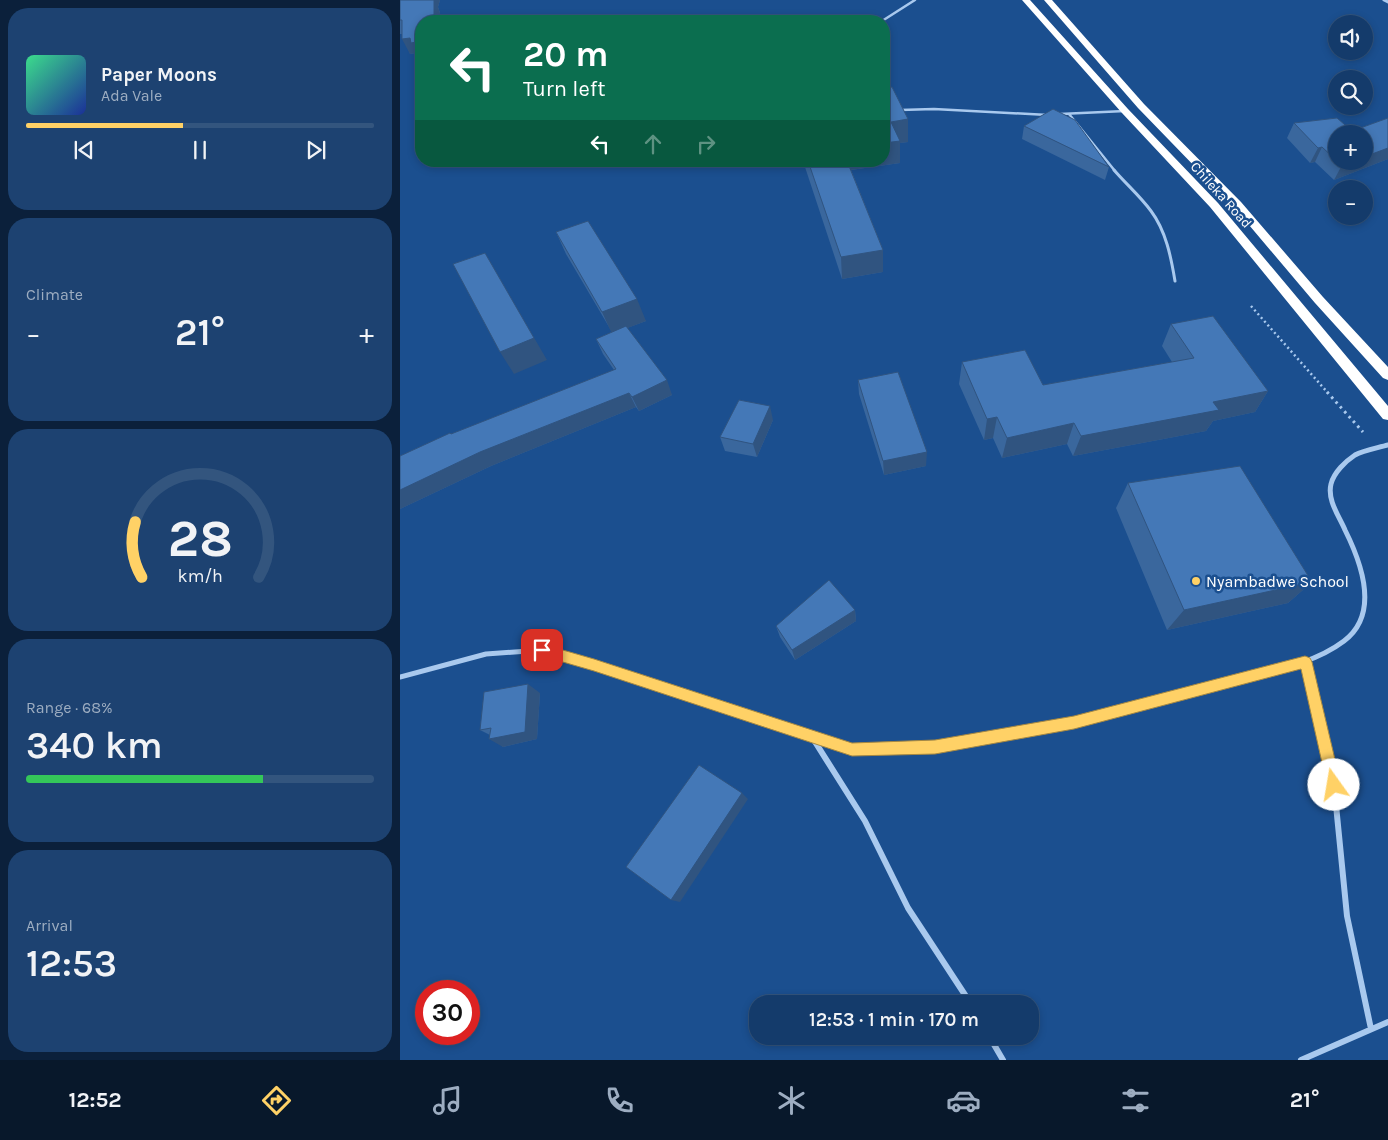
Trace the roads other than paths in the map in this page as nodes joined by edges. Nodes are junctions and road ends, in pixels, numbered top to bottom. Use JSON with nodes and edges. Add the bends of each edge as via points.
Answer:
{"nodes":[{"id":1,"x":915,"y":0,"type":"edge"},
{"id":2,"x":1026,"y":0,"type":"edge"},
{"id":3,"x":1048,"y":0,"type":"edge"},
{"id":4,"x":1384,"y":0,"type":"edge"},
{"id":5,"x":1388,"y":2,"type":"edge"},
{"id":6,"x":890,"y":16,"type":"edge"},
{"id":7,"x":900,"y":110,"type":"edge"},
{"id":8,"x":1125,"y":111,"type":"junction"},
{"id":9,"x":1069,"y":114,"type":"junction"},
{"id":10,"x":1175,"y":281,"type":"dead end"},
{"id":11,"x":1388,"y":375,"type":"edge"},
{"id":12,"x":1388,"y":415,"type":"edge"},
{"id":13,"x":1388,"y":445,"type":"edge"},
{"id":14,"x":1305,"y":662,"type":"junction"},
{"id":15,"x":400,"y":677,"type":"edge"},
{"id":16,"x":812,"y":736,"type":"junction"},
{"id":17,"x":965,"y":995,"type":"edge"},
{"id":18,"x":1388,"y":1022,"type":"edge"},
{"id":19,"x":1370,"y":1029,"type":"junction"},
{"id":20,"x":994,"y":1045,"type":"edge"},
{"id":21,"x":1003,"y":1060,"type":"edge"},
{"id":22,"x":1301,"y":1060,"type":"edge"}],
"edges":[{"from":1,"to":6,"type":"lane"},
{"from":2,"to":8,"type":"highway","name":"Chileka Road"},
{"from":3,"to":11,"type":"highway","name":"Chileka Road","via":[[1141,106],[1238,204]]},
{"from":4,"to":5,"type":"street"},
{"from":7,"to":9,"type":"lane"},
{"from":8,"to":9,"type":"lane"},
{"from":8,"to":12,"type":"highway","name":"Chileka Road","via":[[1214,205]]},
{"from":9,"to":10,"type":"lane","via":[[1130,190],[1148,206],[1162,232]]},
{"from":13,"to":14,"type":"street","via":[[1357,454],[1341,467],[1331,483],[1331,500],[1352,544],[1366,593],[1365,611],[1358,626],[1344,641]]},
{"from":14,"to":16,"type":"street","via":[[1074,723],[935,747],[852,750]]},
{"from":14,"to":19,"type":"street","via":[[1334,785],[1347,916]]},
{"from":15,"to":16,"type":"street","via":[[486,654],[542,650]]},
{"from":16,"to":17,"type":"street","via":[[865,820],[908,908]]},
{"from":18,"to":19,"type":"street"},
{"from":19,"to":22,"type":"street"},
{"from":20,"to":21,"type":"street"}]}
